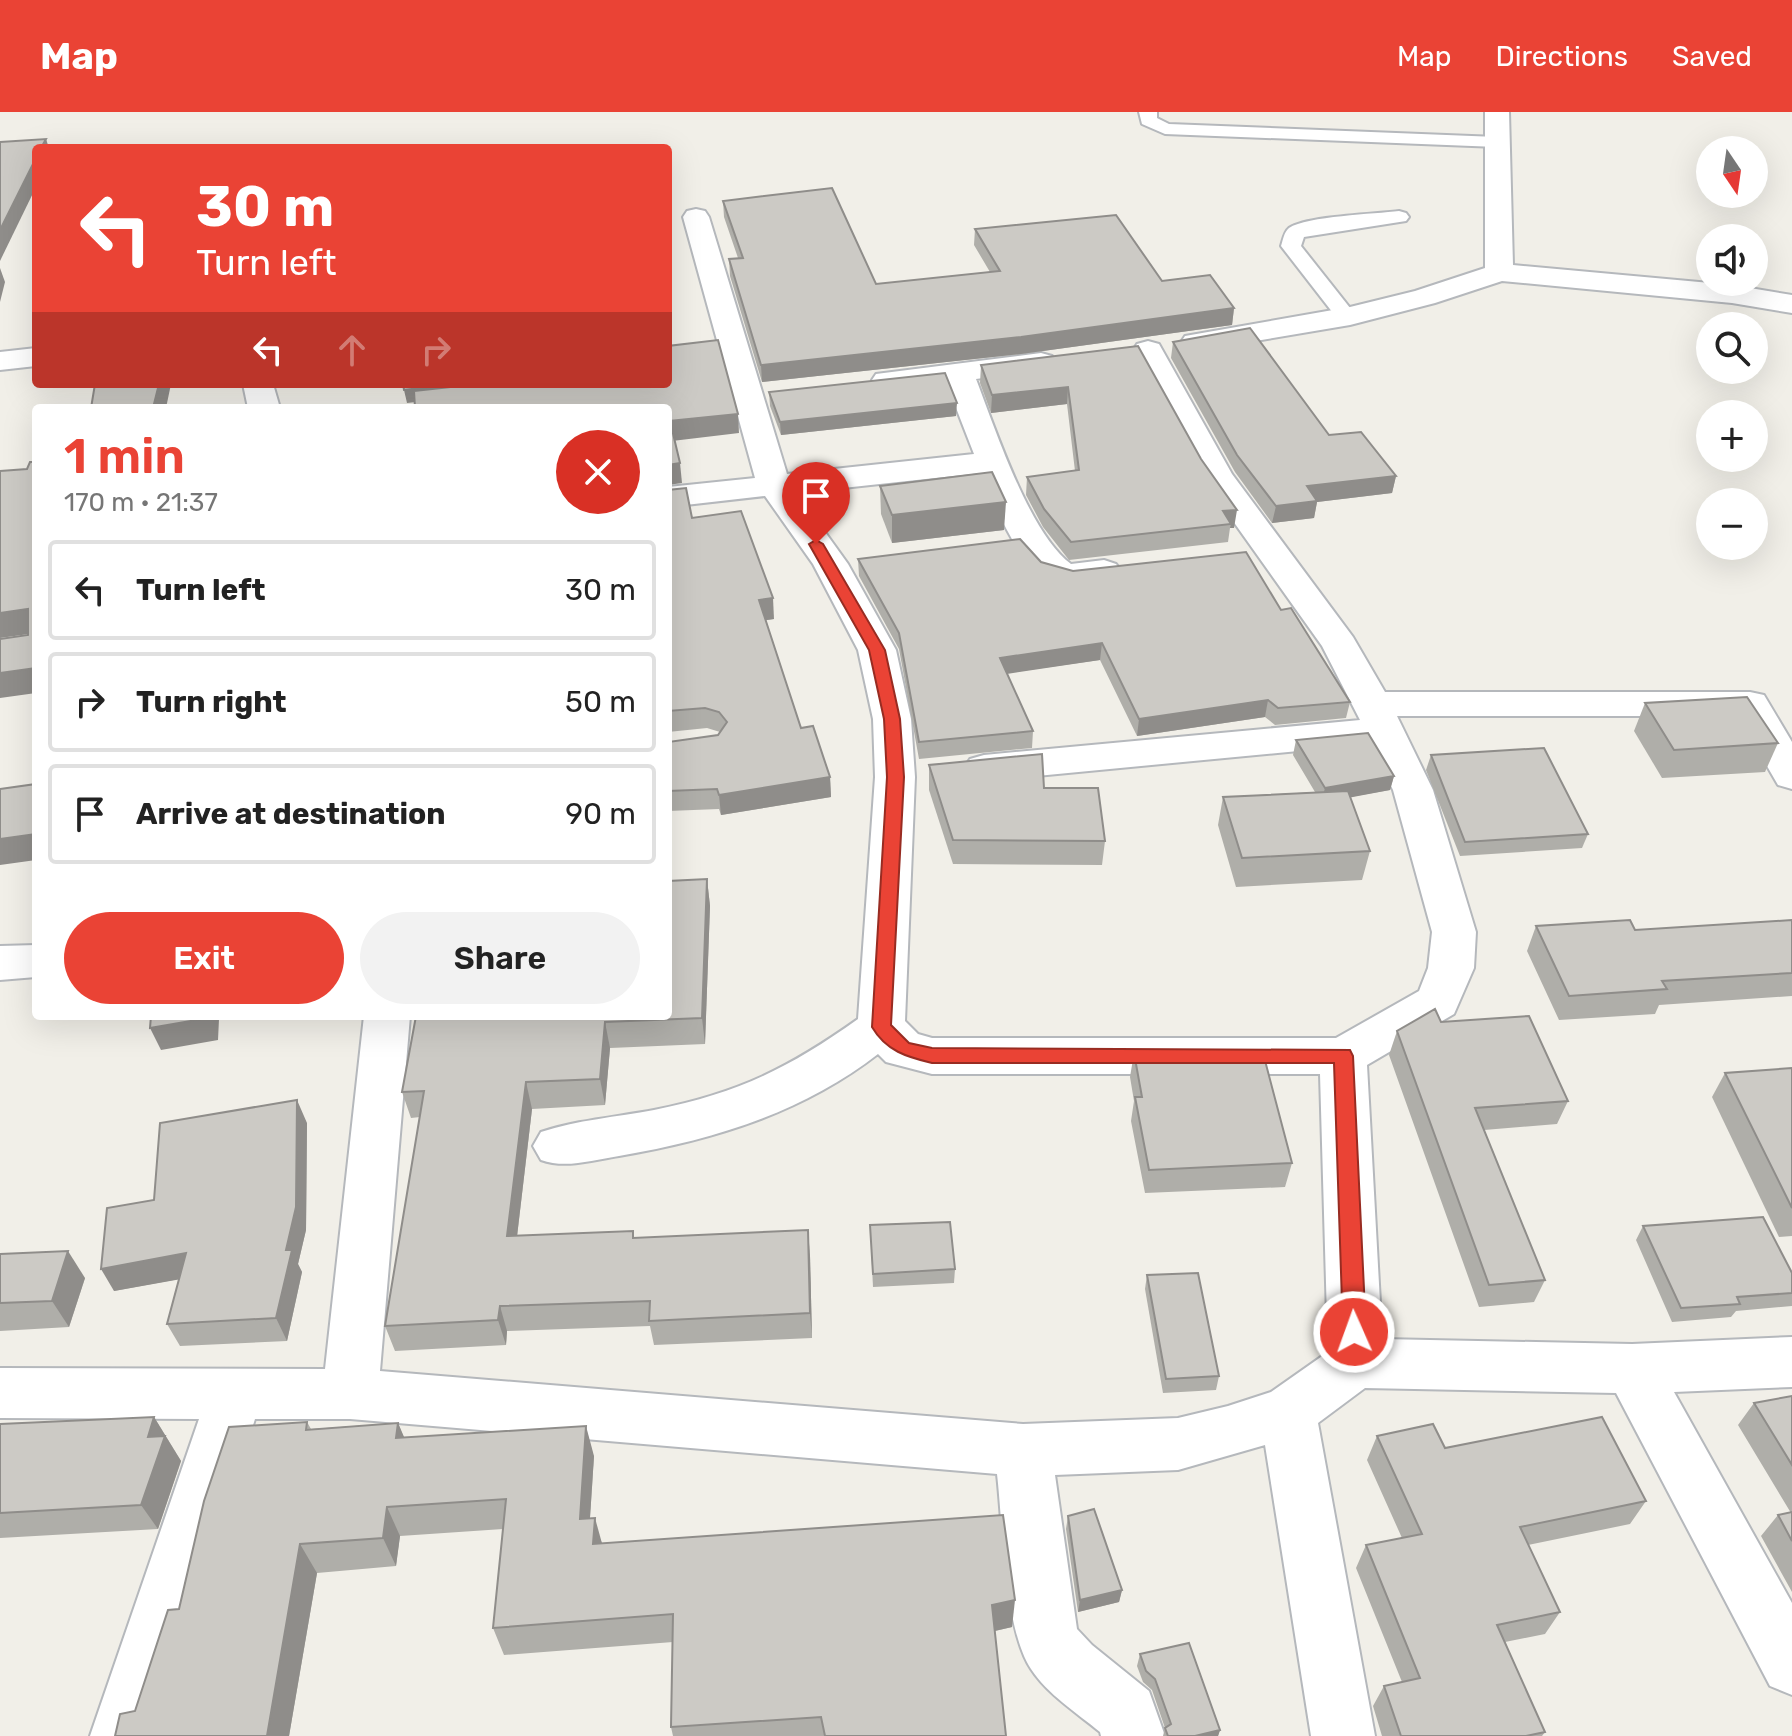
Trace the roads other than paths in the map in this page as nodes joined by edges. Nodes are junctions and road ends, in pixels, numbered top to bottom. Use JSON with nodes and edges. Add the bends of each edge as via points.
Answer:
{"nodes":[{"id":1,"x":1148,"y":112,"type":"edge"},
{"id":2,"x":1497,"y":112,"type":"edge"},
{"id":3,"x":1497,"y":142,"type":"junction"},
{"id":4,"x":696,"y":217,"type":"dead end"},
{"id":5,"x":1399,"y":217,"type":"dead end"},
{"id":6,"x":1499,"y":272,"type":"junction"},
{"id":7,"x":1792,"y":304,"type":"edge"},
{"id":8,"x":1347,"y":318,"type":"junction"},
{"id":9,"x":32,"y":357,"type":"edge"},
{"id":10,"x":1069,"y":359,"type":"edge"},
{"id":11,"x":0,"y":361,"type":"edge"},
{"id":12,"x":958,"y":372,"type":"junction"},
{"id":13,"x":853,"y":384,"type":"edge"},
{"id":14,"x":993,"y":462,"type":"junction"},
{"id":15,"x":774,"y":485,"type":"junction"},
{"id":16,"x":672,"y":497,"type":"edge"},
{"id":17,"x":1135,"y":567,"type":"edge"},
{"id":18,"x":1378,"y":717,"type":"junction"},
{"id":19,"x":1788,"y":759,"type":"edge"},
{"id":20,"x":922,"y":774,"type":"junction"},
{"id":21,"x":32,"y":961,"type":"edge"},
{"id":22,"x":0,"y":963,"type":"edge"},
{"id":23,"x":387,"y":1020,"type":"edge"},
{"id":24,"x":881,"y":1027,"type":"junction"},
{"id":25,"x":1343,"y":1056,"type":"junction"},
{"id":26,"x":558,"y":1146,"type":"dead end"},
{"id":27,"x":1792,"y":1362,"type":"edge"},
{"id":28,"x":1356,"y":1363,"type":"junction"},
{"id":29,"x":1632,"y":1369,"type":"junction"},
{"id":30,"x":0,"y":1393,"type":"edge"},
{"id":31,"x":236,"y":1393,"type":"junction"},
{"id":32,"x":350,"y":1394,"type":"junction"},
{"id":33,"x":1288,"y":1412,"type":"junction"},
{"id":34,"x":1023,"y":1450,"type":"junction"},
{"id":35,"x":1792,"y":1664,"type":"edge"},
{"id":36,"x":122,"y":1736,"type":"edge"},
{"id":37,"x":1133,"y":1736,"type":"edge"},
{"id":38,"x":1343,"y":1736,"type":"edge"}],
"edges":[{"from":1,"to":3,"type":"lane","via":[[1148,120],[1165,129]]},
{"from":2,"to":3,"type":"street"},
{"from":3,"to":6,"type":"street"},
{"from":4,"to":15,"type":"street","via":[[764,394]]},
{"from":5,"to":8,"type":"lane","via":[[1295,233],[1291,246]]},
{"from":6,"to":7,"type":"street"},
{"from":6,"to":8,"type":"street","via":[[1450,292]]},
{"from":8,"to":18,"type":"street","via":[[1132,352],[1217,476],[1258,553],[1340,645]]},
{"from":9,"to":11,"type":"street"},
{"from":10,"to":12,"type":"street"},
{"from":12,"to":13,"type":"street"},
{"from":12,"to":14,"type":"street"},
{"from":14,"to":15,"type":"street"},
{"from":14,"to":17,"type":"street","via":[[1015,542],[1061,573]]},
{"from":15,"to":16,"type":"street"},
{"from":15,"to":20,"type":"street","via":[[845,562],[877,650],[892,719]]},
{"from":18,"to":19,"type":"street","via":[[1750,704]]},
{"from":18,"to":20,"type":"street"},
{"from":18,"to":25,"type":"street","via":[[1413,790],[1454,932],[1451,968],[1438,1002]]},
{"from":20,"to":24,"type":"street"},
{"from":21,"to":22,"type":"street"},
{"from":23,"to":32,"type":"street"},
{"from":24,"to":25,"type":"street","via":[[903,1049],[932,1056]]},
{"from":24,"to":26,"type":"street","via":[[811,1076],[733,1111]]},
{"from":25,"to":28,"type":"street"},
{"from":27,"to":29,"type":"street"},
{"from":28,"to":29,"type":"street"},
{"from":28,"to":33,"type":"street"},
{"from":29,"to":35,"type":"street"},
{"from":30,"to":31,"type":"street"},
{"from":31,"to":32,"type":"street"},
{"from":31,"to":36,"type":"street"},
{"from":32,"to":34,"type":"street"},
{"from":33,"to":34,"type":"street","via":[[1178,1444]]},
{"from":33,"to":38,"type":"street"},
{"from":34,"to":37,"type":"street","via":[[1043,1616],[1052,1647],[1127,1713]]}]}
